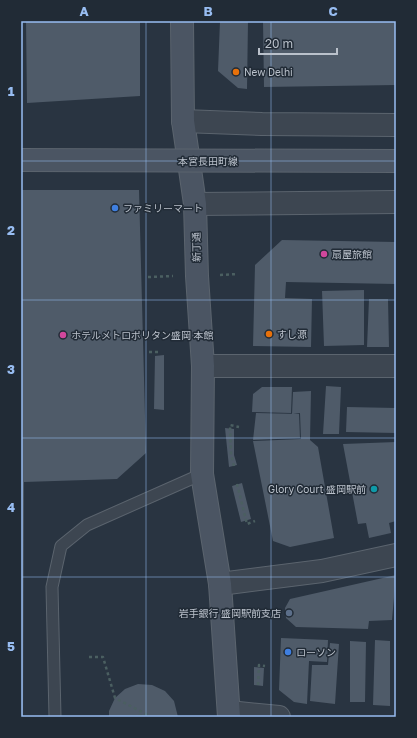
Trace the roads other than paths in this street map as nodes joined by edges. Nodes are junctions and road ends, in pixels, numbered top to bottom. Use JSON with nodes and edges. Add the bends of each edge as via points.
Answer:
{"nodes":[{"id":1,"x":182,"y":21,"type":"edge"},
{"id":2,"x":183,"y":121,"type":"junction"},
{"id":3,"x":396,"y":125,"type":"edge"},
{"id":4,"x":21,"y":160,"type":"edge"},
{"id":5,"x":396,"y":161,"type":"edge"},
{"id":6,"x":396,"y":202,"type":"edge"},
{"id":7,"x":195,"y":204,"type":"junction"},
{"id":8,"x":203,"y":366,"type":"junction"},
{"id":9,"x":396,"y":366,"type":"edge"},
{"id":10,"x":202,"y":474,"type":"junction"},
{"id":11,"x":396,"y":556,"type":"edge"},
{"id":12,"x":220,"y":584,"type":"junction"},
{"id":13,"x":229,"y":715,"type":"edge"},
{"id":14,"x":55,"y":717,"type":"edge"},
{"id":15,"x":279,"y":717,"type":"edge"}],
"edges":[{"from":1,"to":2,"type":"street","name":"新丁通"},
{"from":2,"to":3,"type":"street"},
{"from":2,"to":7,"type":"street","name":"新丁通"},
{"from":4,"to":5,"type":"street","name":"本宮長田町線","bridge":true},
{"from":6,"to":7,"type":"street"},
{"from":7,"to":8,"type":"street","name":"新丁通"},
{"from":8,"to":9,"type":"street"},
{"from":8,"to":10,"type":"street","name":"新丁通"},
{"from":10,"to":12,"type":"street","name":"新丁通"},
{"from":10,"to":14,"type":"lane","via":[[87,525],[62,546],[52,587]]},
{"from":11,"to":12,"type":"street","via":[[322,571]]},
{"from":12,"to":13,"type":"street","name":"新丁通"},
{"from":13,"to":15,"type":"street"}]}
